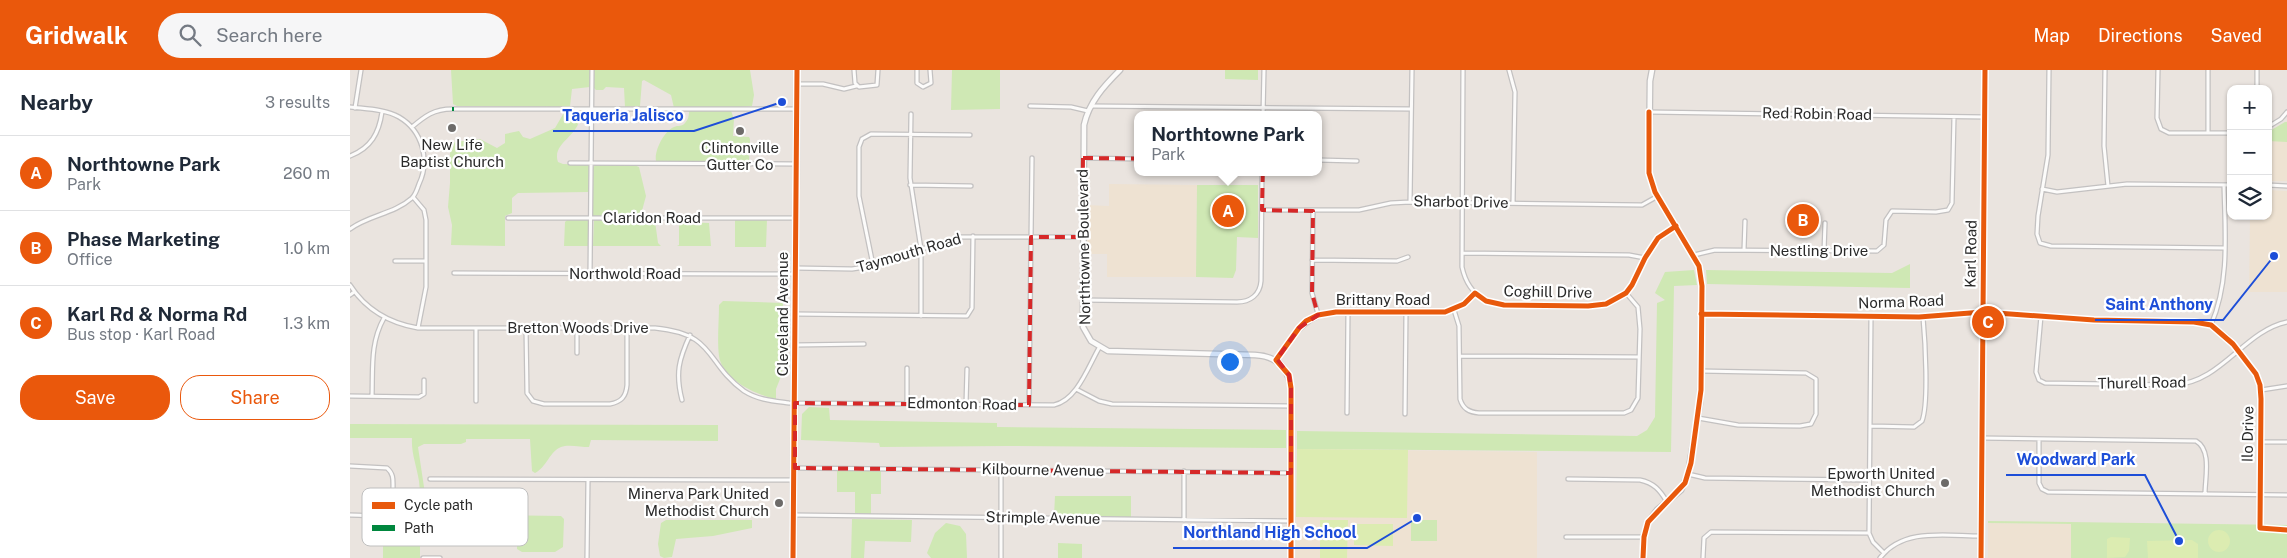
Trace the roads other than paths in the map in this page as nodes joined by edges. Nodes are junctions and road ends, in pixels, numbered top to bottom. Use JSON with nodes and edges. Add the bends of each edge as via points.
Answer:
{"nodes":[{"id":1,"x":360,"y":70,"type":"edge"},
{"id":2,"x":592,"y":70,"type":"edge"},
{"id":3,"x":798,"y":70,"type":"edge"},
{"id":4,"x":854,"y":70,"type":"edge"},
{"id":5,"x":878,"y":70,"type":"edge"},
{"id":6,"x":917,"y":70,"type":"edge"},
{"id":7,"x":930,"y":70,"type":"edge"},
{"id":8,"x":1120,"y":70,"type":"edge"},
{"id":9,"x":1412,"y":70,"type":"edge"},
{"id":10,"x":1463,"y":70,"type":"edge"},
{"id":11,"x":1509,"y":70,"type":"edge"},
{"id":12,"x":1652,"y":70,"type":"edge"},
{"id":13,"x":1985,"y":70,"type":"edge"},
{"id":14,"x":2049,"y":70,"type":"edge"},
{"id":15,"x":2105,"y":70,"type":"edge"},
{"id":16,"x":2158,"y":70,"type":"edge"},
{"id":17,"x":2208,"y":70,"type":"edge"},
{"id":18,"x":2257,"y":70,"type":"edge"},
{"id":19,"x":1264,"y":71,"type":"edge"},
{"id":20,"x":797,"y":84,"type":"junction"},
{"id":21,"x":2257,"y":85,"type":"edge"},
{"id":22,"x":856,"y":86,"type":"junction"},
{"id":23,"x":1030,"y":106,"type":"dead end"},
{"id":24,"x":350,"y":107,"type":"edge"},
{"id":25,"x":356,"y":108,"type":"junction"},
{"id":26,"x":1089,"y":108,"type":"junction"},
{"id":27,"x":1263,"y":108,"type":"junction"},
{"id":28,"x":592,"y":109,"type":"junction"},
{"id":29,"x":797,"y":109,"type":"junction"},
{"id":30,"x":1411,"y":109,"type":"junction"},
{"id":31,"x":382,"y":112,"type":"junction"},
{"id":32,"x":1649,"y":112,"type":"junction"},
{"id":33,"x":2287,"y":112,"type":"edge"},
{"id":34,"x":911,"y":114,"type":"dead end"},
{"id":35,"x":1954,"y":117,"type":"junction"},
{"id":36,"x":1985,"y":117,"type":"junction"},
{"id":37,"x":2272,"y":123,"type":"edge"},
{"id":38,"x":412,"y":128,"type":"junction"},
{"id":39,"x":2208,"y":133,"type":"junction"},
{"id":40,"x":2227,"y":133,"type":"edge"},
{"id":41,"x":911,"y":134,"type":"junction"},
{"id":42,"x":970,"y":135,"type":"dead end"},
{"id":43,"x":350,"y":156,"type":"edge"},
{"id":44,"x":1032,"y":158,"type":"dead end"},
{"id":45,"x":1083,"y":158,"type":"junction"},
{"id":46,"x":1134,"y":159,"type":"edge"},
{"id":47,"x":1322,"y":160,"type":"edge"},
{"id":48,"x":1357,"y":161,"type":"dead end"},
{"id":49,"x":570,"y":163,"type":"dead end"},
{"id":50,"x":591,"y":163,"type":"junction"},
{"id":51,"x":797,"y":164,"type":"junction"},
{"id":52,"x":1262,"y":176,"type":"edge"},
{"id":53,"x":910,"y":185,"type":"junction"},
{"id":54,"x":2224,"y":185,"type":"joint"},
{"id":55,"x":2272,"y":185,"type":"edge"},
{"id":56,"x":971,"y":186,"type":"dead end"},
{"id":57,"x":2108,"y":186,"type":"junction"},
{"id":58,"x":2287,"y":186,"type":"edge"},
{"id":59,"x":2042,"y":189,"type":"junction"},
{"id":60,"x":1658,"y":196,"type":"junction"},
{"id":61,"x":413,"y":197,"type":"junction"},
{"id":62,"x":1410,"y":202,"type":"junction"},
{"id":63,"x":1462,"y":202,"type":"junction"},
{"id":64,"x":1513,"y":203,"type":"junction"},
{"id":65,"x":1262,"y":210,"type":"junction"},
{"id":66,"x":1313,"y":211,"type":"junction"},
{"id":67,"x":508,"y":218,"type":"dead end"},
{"id":68,"x":591,"y":218,"type":"junction"},
{"id":69,"x":796,"y":218,"type":"junction"},
{"id":70,"x":1745,"y":221,"type":"dead end"},
{"id":71,"x":1825,"y":223,"type":"dead end"},
{"id":72,"x":1676,"y":226,"type":"junction"},
{"id":73,"x":350,"y":229,"type":"edge"},
{"id":74,"x":973,"y":236,"type":"junction"},
{"id":75,"x":1031,"y":237,"type":"junction"},
{"id":76,"x":1082,"y":237,"type":"junction"},
{"id":77,"x":2224,"y":248,"type":"junction"},
{"id":78,"x":921,"y":249,"type":"junction"},
{"id":79,"x":1744,"y":250,"type":"junction"},
{"id":80,"x":1824,"y":252,"type":"junction"},
{"id":81,"x":1462,"y":253,"type":"junction"},
{"id":82,"x":1694,"y":255,"type":"junction"},
{"id":83,"x":1408,"y":257,"type":"dead end"},
{"id":84,"x":1645,"y":258,"type":"junction"},
{"id":85,"x":1312,"y":260,"type":"junction"},
{"id":86,"x":395,"y":261,"type":"dead end"},
{"id":87,"x":426,"y":261,"type":"junction"},
{"id":88,"x":873,"y":265,"type":"junction"},
{"id":89,"x":796,"y":271,"type":"junction"},
{"id":90,"x":454,"y":273,"type":"dead end"},
{"id":91,"x":590,"y":274,"type":"junction"},
{"id":92,"x":350,"y":285,"type":"edge"},
{"id":93,"x":354,"y":292,"type":"junction"},
{"id":94,"x":1626,"y":292,"type":"junction"},
{"id":95,"x":1475,"y":293,"type":"junction"},
{"id":96,"x":350,"y":295,"type":"edge"},
{"id":97,"x":1081,"y":300,"type":"junction"},
{"id":98,"x":1454,"y":310,"type":"junction"},
{"id":99,"x":1348,"y":312,"type":"junction"},
{"id":100,"x":1983,"y":312,"type":"junction"},
{"id":101,"x":1406,"y":313,"type":"junction"},
{"id":102,"x":796,"y":314,"type":"junction"},
{"id":103,"x":1318,"y":314,"type":"junction"},
{"id":104,"x":1702,"y":314,"type":"junction"},
{"id":105,"x":921,"y":316,"type":"junction"},
{"id":106,"x":2041,"y":316,"type":"junction"},
{"id":107,"x":1872,"y":317,"type":"junction"},
{"id":108,"x":1923,"y":317,"type":"junction"},
{"id":109,"x":384,"y":318,"type":"junction"},
{"id":110,"x":2287,"y":322,"type":"edge"},
{"id":111,"x":2211,"y":325,"type":"junction"},
{"id":112,"x":418,"y":328,"type":"junction"},
{"id":113,"x":476,"y":328,"type":"junction"},
{"id":114,"x":526,"y":328,"type":"junction"},
{"id":115,"x":577,"y":328,"type":"junction"},
{"id":116,"x":627,"y":328,"type":"junction"},
{"id":117,"x":690,"y":335,"type":"junction"},
{"id":118,"x":864,"y":344,"type":"dead end"},
{"id":119,"x":796,"y":345,"type":"junction"},
{"id":120,"x":1099,"y":348,"type":"junction"},
{"id":121,"x":2239,"y":351,"type":"junction"},
{"id":122,"x":577,"y":353,"type":"dead end"},
{"id":123,"x":1460,"y":356,"type":"junction"},
{"id":124,"x":1639,"y":358,"type":"junction"},
{"id":125,"x":1276,"y":360,"type":"junction"},
{"id":126,"x":908,"y":368,"type":"dead end"},
{"id":127,"x":967,"y":369,"type":"dead end"},
{"id":128,"x":1701,"y":371,"type":"junction"},
{"id":129,"x":424,"y":380,"type":"dead end"},
{"id":130,"x":2287,"y":386,"type":"edge"},
{"id":131,"x":1076,"y":389,"type":"junction"},
{"id":132,"x":2261,"y":390,"type":"junction"},
{"id":133,"x":350,"y":396,"type":"edge"},
{"id":134,"x":372,"y":396,"type":"junction"},
{"id":135,"x":682,"y":400,"type":"dead end"},
{"id":136,"x":476,"y":401,"type":"dead end"},
{"id":137,"x":794,"y":403,"type":"junction"},
{"id":138,"x":907,"y":404,"type":"junction"},
{"id":139,"x":966,"y":404,"type":"junction"},
{"id":140,"x":1029,"y":405,"type":"junction"},
{"id":141,"x":1291,"y":406,"type":"junction"},
{"id":142,"x":1347,"y":413,"type":"dead end"},
{"id":143,"x":1405,"y":414,"type":"dead end"},
{"id":144,"x":1698,"y":418,"type":"junction"},
{"id":145,"x":1871,"y":426,"type":"junction"},
{"id":146,"x":1982,"y":438,"type":"junction"},
{"id":147,"x":2039,"y":439,"type":"junction"},
{"id":148,"x":2261,"y":442,"type":"junction"},
{"id":149,"x":2287,"y":442,"type":"edge"},
{"id":150,"x":350,"y":466,"type":"edge"},
{"id":151,"x":794,"y":468,"type":"junction"},
{"id":152,"x":1001,"y":470,"type":"junction"},
{"id":153,"x":1184,"y":471,"type":"junction"},
{"id":154,"x":1291,"y":473,"type":"junction"},
{"id":155,"x":1688,"y":474,"type":"junction"},
{"id":156,"x":430,"y":479,"type":"dead end"},
{"id":157,"x":1568,"y":479,"type":"dead end"},
{"id":158,"x":588,"y":480,"type":"junction"},
{"id":159,"x":794,"y":480,"type":"junction"},
{"id":160,"x":1869,"y":480,"type":"junction"},
{"id":161,"x":393,"y":488,"type":"edge"},
{"id":162,"x":2206,"y":494,"type":"junction"},
{"id":163,"x":2260,"y":495,"type":"junction"},
{"id":164,"x":2287,"y":495,"type":"edge"},
{"id":165,"x":1667,"y":502,"type":"junction"},
{"id":166,"x":794,"y":515,"type":"junction"},
{"id":167,"x":1001,"y":518,"type":"junction"},
{"id":168,"x":1184,"y":520,"type":"junction"},
{"id":169,"x":1291,"y":521,"type":"junction"},
{"id":170,"x":2260,"y":524,"type":"dead end"},
{"id":171,"x":1869,"y":533,"type":"junction"},
{"id":172,"x":1981,"y":536,"type":"junction"},
{"id":173,"x":1566,"y":537,"type":"dead end"},
{"id":174,"x":1644,"y":537,"type":"junction"},
{"id":175,"x":1884,"y":552,"type":"junction"},
{"id":176,"x":423,"y":558,"type":"edge"},
{"id":177,"x":440,"y":558,"type":"edge"},
{"id":178,"x":587,"y":558,"type":"edge"},
{"id":179,"x":793,"y":558,"type":"edge"},
{"id":180,"x":1002,"y":558,"type":"edge"},
{"id":181,"x":1291,"y":558,"type":"edge"},
{"id":182,"x":1643,"y":558,"type":"edge"},
{"id":183,"x":1702,"y":558,"type":"edge"},
{"id":184,"x":1880,"y":558,"type":"edge"},
{"id":185,"x":1981,"y":558,"type":"edge"}],
"edges":[{"from":1,"to":25,"type":"street"},
{"from":2,"to":28,"type":"street"},
{"from":3,"to":20,"type":"main road","name":"Cleveland Avenue"},
{"from":4,"to":22,"type":"street"},
{"from":5,"to":22,"type":"street","via":[[876,86]]},
{"from":6,"to":7,"type":"street","via":[[917,84],[923,88],[931,83]]},
{"from":8,"to":26,"type":"street","name":"Northtowne Boulevard"},
{"from":9,"to":30,"type":"street"},
{"from":10,"to":63,"type":"street"},
{"from":11,"to":64,"type":"street","via":[[1515,92]]},
{"from":12,"to":32,"type":"street"},
{"from":13,"to":36,"type":"street","name":"Karl Road"},
{"from":14,"to":59,"type":"street","via":[[2048,155]]},
{"from":15,"to":57,"type":"street","via":[[2104,146]]},
{"from":16,"to":39,"type":"street","via":[[2157,118],[2161,129],[2169,133]]},
{"from":17,"to":39,"type":"street"},
{"from":18,"to":21,"type":"street"},
{"from":19,"to":27,"type":"street"},
{"from":20,"to":22,"type":"street","via":[[823,84],[844,89]]},
{"from":20,"to":29,"type":"main road","name":"Cleveland Avenue"},
{"from":23,"to":26,"type":"street"},
{"from":24,"to":25,"type":"street"},
{"from":25,"to":31,"type":"street"},
{"from":26,"to":27,"type":"street"},
{"from":26,"to":45,"type":"street","name":"Northtowne Boulevard","via":[[1084,125]]},
{"from":27,"to":30,"type":"street"},
{"from":28,"to":29,"type":"street"},
{"from":28,"to":38,"type":"street","via":[[437,110]]},
{"from":28,"to":50,"type":"street"},
{"from":29,"to":51,"type":"main road","name":"Cleveland Avenue"},
{"from":30,"to":62,"type":"street"},
{"from":31,"to":38,"type":"street","via":[[398,117]]},
{"from":31,"to":43,"type":"street","via":[[372,141]]},
{"from":32,"to":35,"type":"street","name":"Red Robin Road"},
{"from":32,"to":60,"type":"street","via":[[1649,173]]},
{"from":33,"to":37,"type":"street"},
{"from":34,"to":41,"type":"street"},
{"from":35,"to":36,"type":"street","name":"Red Robin Road"},
{"from":35,"to":80,"type":"street","name":"Nestling Drive","via":[[1952,203],[1944,211],[1892,211],[1886,220],[1884,245],[1877,251]]},
{"from":36,"to":100,"type":"street","name":"Karl Road"},
{"from":38,"to":61,"type":"street","via":[[424,148],[425,172]]},
{"from":39,"to":40,"type":"street"},
{"from":41,"to":42,"type":"street"},
{"from":41,"to":53,"type":"street"},
{"from":41,"to":88,"type":"street","via":[[871,134],[859,144],[859,196]]},
{"from":44,"to":75,"type":"street"},
{"from":45,"to":46,"type":"street"},
{"from":45,"to":76,"type":"street","name":"Northtowne Boulevard"},
{"from":47,"to":48,"type":"street"},
{"from":49,"to":50,"type":"street"},
{"from":50,"to":51,"type":"street"},
{"from":50,"to":68,"type":"street"},
{"from":51,"to":69,"type":"main road","name":"Cleveland Avenue"},
{"from":52,"to":65,"type":"street"},
{"from":53,"to":56,"type":"street"},
{"from":53,"to":78,"type":"street"},
{"from":54,"to":57,"type":"street"},
{"from":54,"to":77,"type":"street"},
{"from":55,"to":58,"type":"street"},
{"from":57,"to":59,"type":"street","via":[[2064,192]]},
{"from":59,"to":77,"type":"street","via":[[2037,234],[2040,243],[2051,246]]},
{"from":60,"to":64,"type":"street","name":"Sharbot Drive","via":[[1642,205]]},
{"from":60,"to":72,"type":"street"},
{"from":61,"to":73,"type":"street","via":[[398,208]]},
{"from":61,"to":87,"type":"street","via":[[424,210]]},
{"from":62,"to":63,"type":"street","name":"Sharbot Drive"},
{"from":62,"to":66,"type":"street","name":"Sharbot Drive","via":[[1391,202],[1358,210]]},
{"from":63,"to":64,"type":"street","name":"Sharbot Drive"},
{"from":63,"to":81,"type":"street"},
{"from":65,"to":66,"type":"street","name":"Sharbot Drive"},
{"from":65,"to":97,"type":"street","via":[[1261,281],[1255,296],[1241,302]]},
{"from":66,"to":85,"type":"street"},
{"from":67,"to":68,"type":"street","name":"Claridon Road"},
{"from":68,"to":69,"type":"street","name":"Claridon Road"},
{"from":68,"to":91,"type":"street"},
{"from":69,"to":89,"type":"main road","name":"Cleveland Avenue"},
{"from":70,"to":79,"type":"street"},
{"from":71,"to":80,"type":"street"},
{"from":72,"to":82,"type":"street"},
{"from":72,"to":84,"type":"street","name":"Coghill Drive","via":[[1658,238]]},
{"from":74,"to":75,"type":"street","name":"Taymouth Road"},
{"from":74,"to":78,"type":"street","name":"Taymouth Road","via":[[953,238]]},
{"from":74,"to":105,"type":"street","via":[[970,314],[964,317]]},
{"from":75,"to":76,"type":"street","name":"Taymouth Road"},
{"from":75,"to":140,"type":"street"},
{"from":76,"to":97,"type":"street","name":"Northtowne Boulevard"},
{"from":77,"to":111,"type":"street","via":[[2222,293]]},
{"from":78,"to":88,"type":"street","name":"Taymouth Road"},
{"from":78,"to":105,"type":"street"},
{"from":79,"to":80,"type":"street","name":"Nestling Drive"},
{"from":79,"to":82,"type":"street","name":"Nestling Drive","via":[[1707,251]]},
{"from":81,"to":84,"type":"street","via":[[1629,255]]},
{"from":81,"to":95,"type":"street","via":[[1463,275]]},
{"from":82,"to":104,"type":"street","via":[[1702,286]]},
{"from":83,"to":85,"type":"street","via":[[1397,261]]},
{"from":84,"to":94,"type":"street","name":"Coghill Drive"},
{"from":85,"to":103,"type":"street","via":[[1312,293]]},
{"from":86,"to":87,"type":"street"},
{"from":87,"to":112,"type":"street","via":[[424,299]]},
{"from":88,"to":89,"type":"street","name":"Taymouth Road"},
{"from":89,"to":91,"type":"street","name":"Northwold Road"},
{"from":89,"to":102,"type":"main road","name":"Cleveland Avenue"},
{"from":90,"to":91,"type":"street","name":"Northwold Road"},
{"from":92,"to":93,"type":"street","name":"Bretton Woods Drive"},
{"from":93,"to":96,"type":"street"},
{"from":93,"to":109,"type":"street","name":"Bretton Woods Drive"},
{"from":94,"to":95,"type":"street","name":"Coghill Drive","via":[[1606,304],[1588,306],[1504,305],[1486,301]]},
{"from":94,"to":124,"type":"street","via":[[1640,313]]},
{"from":95,"to":98,"type":"street"},
{"from":97,"to":120,"type":"street","name":"Northtowne Boulevard","via":[[1082,327]]},
{"from":98,"to":101,"type":"street","name":"Brittany Road"},
{"from":98,"to":123,"type":"street","via":[[1459,326]]},
{"from":99,"to":101,"type":"street","name":"Brittany Road"},
{"from":99,"to":103,"type":"street","name":"Brittany Road"},
{"from":99,"to":142,"type":"street"},
{"from":100,"to":106,"type":"street","name":"Norma Road"},
{"from":100,"to":108,"type":"street","name":"Norma Road"},
{"from":100,"to":146,"type":"street","name":"Karl Road"},
{"from":101,"to":143,"type":"street"},
{"from":102,"to":105,"type":"street"},
{"from":102,"to":119,"type":"main road","name":"Cleveland Avenue"},
{"from":103,"to":125,"type":"street","name":"Brittany Road","via":[[1299,328]]},
{"from":104,"to":107,"type":"street","name":"Norma Road"},
{"from":104,"to":128,"type":"street"},
{"from":106,"to":111,"type":"street","name":"Norma Road","via":[[2184,321]]},
{"from":106,"to":121,"type":"street","name":"Thurell Road","via":[[2036,372],[2039,380],[2045,383],[2183,384],[2206,376]]},
{"from":107,"to":108,"type":"street","name":"Norma Road"},
{"from":107,"to":145,"type":"street"},
{"from":108,"to":145,"type":"street","via":[[1924,418],[1914,427]]},
{"from":109,"to":112,"type":"street","name":"Bretton Woods Drive"},
{"from":109,"to":134,"type":"street","via":[[372,350]]},
{"from":110,"to":121,"type":"street","name":"Thurell Road","via":[[2268,329]]},
{"from":111,"to":121,"type":"street"},
{"from":112,"to":113,"type":"street","name":"Bretton Woods Drive"},
{"from":113,"to":114,"type":"street","name":"Bretton Woods Drive"},
{"from":113,"to":136,"type":"street"},
{"from":114,"to":115,"type":"street","name":"Bretton Woods Drive"},
{"from":114,"to":116,"type":"street","via":[[526,387],[534,401],[544,404],[610,404],[620,401],[626,392]]},
{"from":115,"to":116,"type":"street","name":"Bretton Woods Drive"},
{"from":115,"to":122,"type":"street"},
{"from":116,"to":117,"type":"street","name":"Bretton Woods Drive","via":[[676,330]]},
{"from":117,"to":135,"type":"street","via":[[680,356],[677,375]]},
{"from":117,"to":137,"type":"street","via":[[745,391],[767,400]]},
{"from":118,"to":119,"type":"street"},
{"from":119,"to":137,"type":"main road","name":"Cleveland Avenue"},
{"from":120,"to":125,"type":"street","via":[[1115,352],[1255,354]]},
{"from":120,"to":131,"type":"street","name":"Edmonton Road"},
{"from":121,"to":132,"type":"street","name":"Ilo Drive","via":[[2256,374]]},
{"from":123,"to":124,"type":"street"},
{"from":123,"to":124,"type":"street","via":[[1460,399],[1464,409],[1479,413],[1624,413],[1631,410],[1638,398]]},
{"from":125,"to":141,"type":"street","via":[[1288,375]]},
{"from":126,"to":138,"type":"street"},
{"from":127,"to":139,"type":"street"},
{"from":128,"to":144,"type":"street"},
{"from":128,"to":144,"type":"street","via":[[1806,372],[1814,377],[1817,385],[1816,414],[1811,424],[1800,426],[1738,425]]},
{"from":129,"to":134,"type":"street","via":[[422,396]]},
{"from":130,"to":132,"type":"street"},
{"from":131,"to":140,"type":"street","name":"Edmonton Road","via":[[1062,404]]},
{"from":131,"to":141,"type":"street","via":[[1099,402],[1112,404]]},
{"from":132,"to":148,"type":"street","name":"Ilo Drive"},
{"from":133,"to":134,"type":"street"},
{"from":137,"to":138,"type":"street","name":"Edmonton Road"},
{"from":137,"to":151,"type":"main road","name":"Cleveland Avenue"},
{"from":138,"to":139,"type":"street","name":"Edmonton Road"},
{"from":139,"to":140,"type":"street","name":"Edmonton Road"},
{"from":141,"to":154,"type":"street"},
{"from":144,"to":155,"type":"street"},
{"from":145,"to":160,"type":"street"},
{"from":146,"to":147,"type":"street"},
{"from":146,"to":172,"type":"street","name":"Karl Road"},
{"from":147,"to":162,"type":"street","via":[[2196,441],[2201,443],[2206,453]]},
{"from":147,"to":162,"type":"street","via":[[2039,484],[2048,492]]},
{"from":148,"to":149,"type":"street"},
{"from":148,"to":163,"type":"street","name":"Ilo Drive"},
{"from":150,"to":161,"type":"street","via":[[387,468],[393,477]]},
{"from":151,"to":152,"type":"street","name":"Kilbourne Avenue"},
{"from":151,"to":159,"type":"main road","name":"Cleveland Avenue"},
{"from":152,"to":153,"type":"street","name":"Kilbourne Avenue"},
{"from":152,"to":167,"type":"street"},
{"from":153,"to":154,"type":"street","name":"Kilbourne Avenue"},
{"from":153,"to":168,"type":"street"},
{"from":154,"to":169,"type":"street"},
{"from":155,"to":160,"type":"street","via":[[1705,478]]},
{"from":155,"to":165,"type":"street","via":[[1681,490]]},
{"from":156,"to":158,"type":"street"},
{"from":157,"to":165,"type":"street","via":[[1640,480],[1660,490]]},
{"from":158,"to":159,"type":"street"},
{"from":158,"to":178,"type":"street"},
{"from":159,"to":166,"type":"main road","name":"Cleveland Avenue"},
{"from":160,"to":171,"type":"street"},
{"from":162,"to":163,"type":"street"},
{"from":163,"to":164,"type":"street"},
{"from":163,"to":170,"type":"street","name":"Ilo Drive"},
{"from":165,"to":174,"type":"street","via":[[1648,522]]},
{"from":166,"to":167,"type":"street","name":"Strimple Avenue"},
{"from":166,"to":179,"type":"main road","name":"Cleveland Avenue"},
{"from":167,"to":168,"type":"street","name":"Strimple Avenue"},
{"from":167,"to":180,"type":"street"},
{"from":168,"to":169,"type":"street","name":"Strimple Avenue"},
{"from":169,"to":181,"type":"street"},
{"from":171,"to":175,"type":"street"},
{"from":171,"to":183,"type":"street","via":[[1715,532],[1704,538]]},
{"from":172,"to":175,"type":"street","via":[[1914,537],[1900,541]]},
{"from":172,"to":185,"type":"street","name":"Karl Road"},
{"from":173,"to":174,"type":"street"},
{"from":174,"to":182,"type":"street"},
{"from":175,"to":184,"type":"street"},
{"from":176,"to":177,"type":"street"}]}
